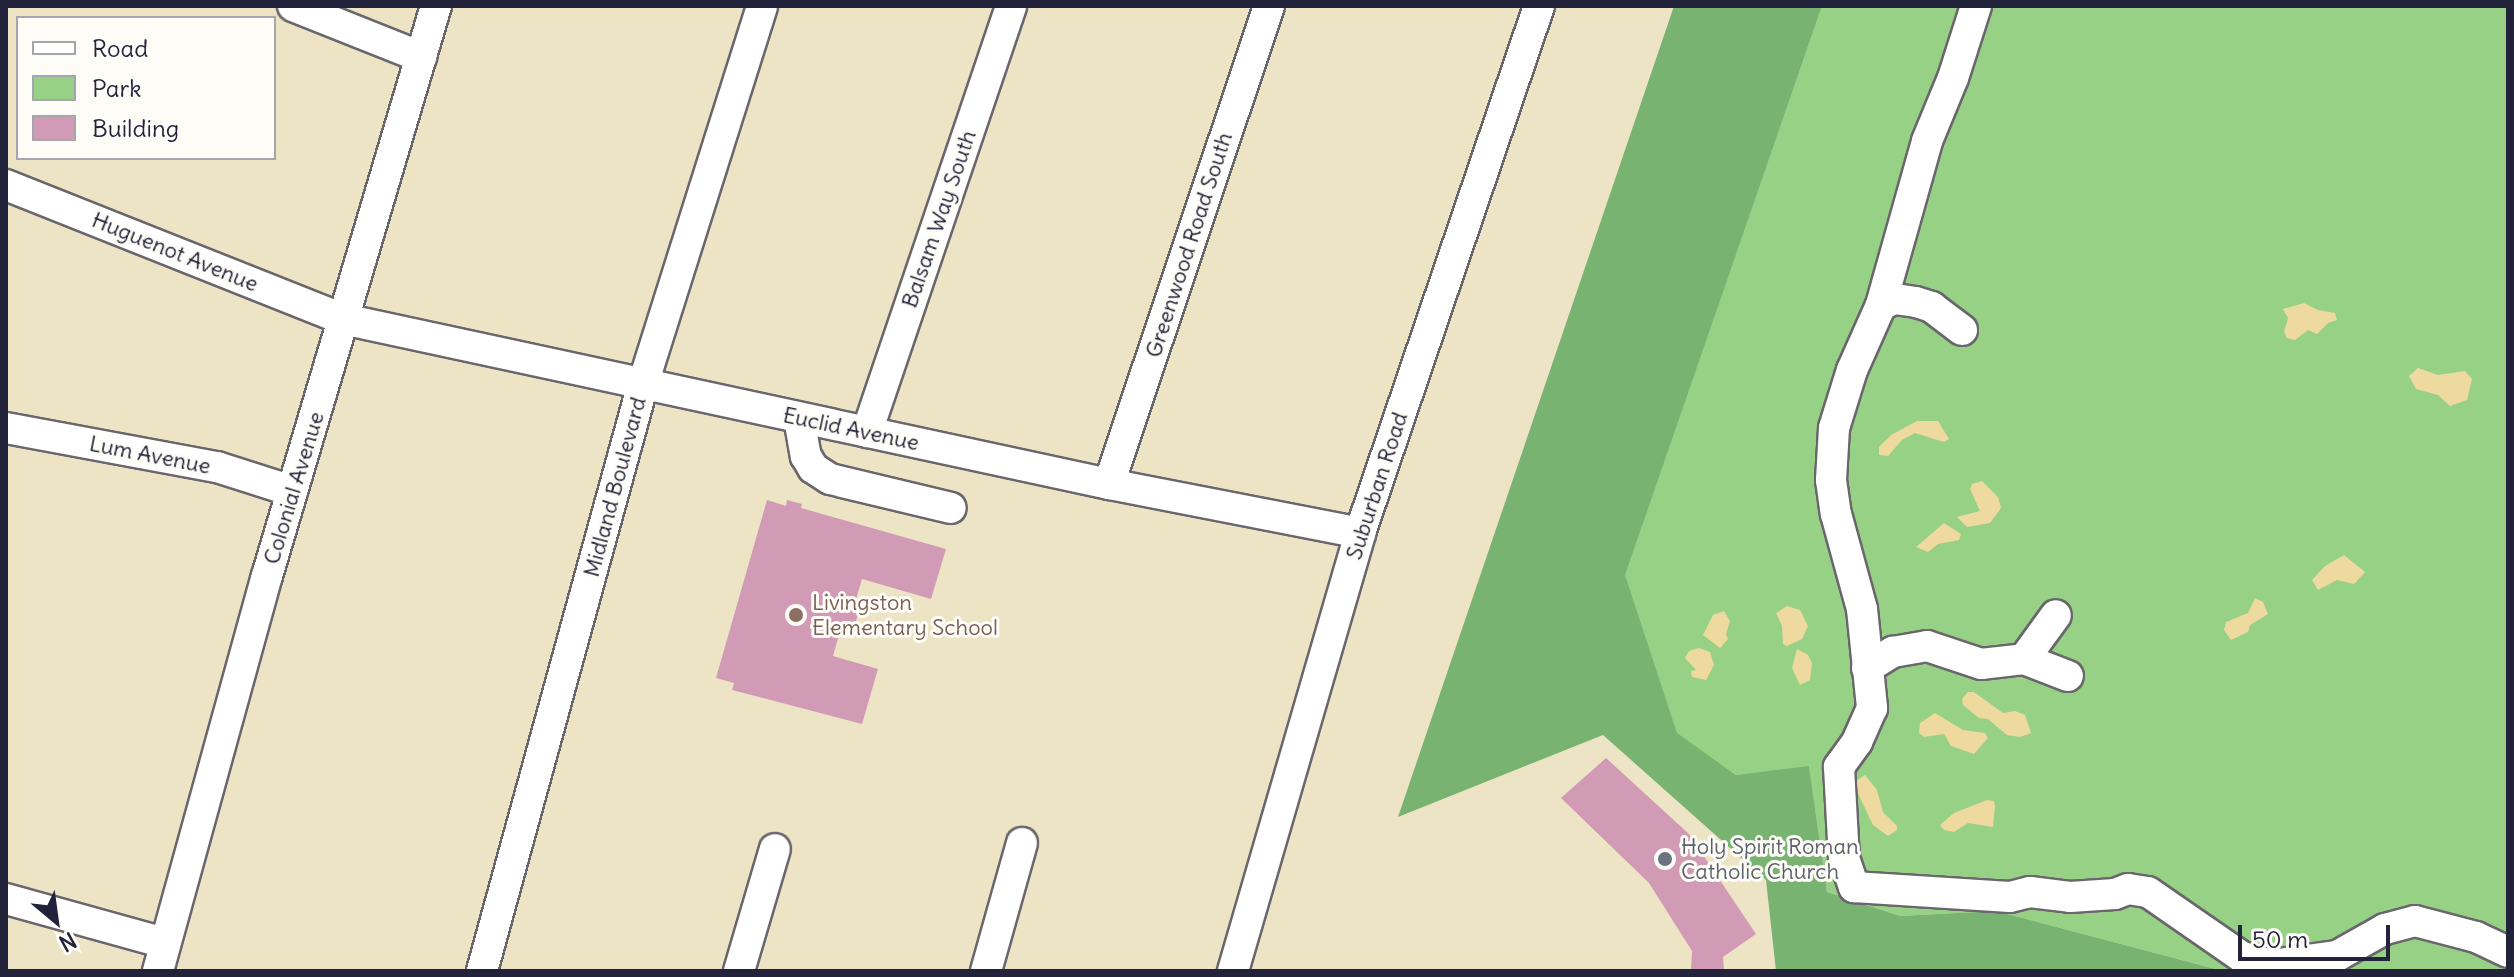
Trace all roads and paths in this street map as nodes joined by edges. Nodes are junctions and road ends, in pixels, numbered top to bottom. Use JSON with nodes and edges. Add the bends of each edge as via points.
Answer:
{"nodes":[{"id":1,"x":293,"y":6,"type":"edge"},
{"id":2,"x":436,"y":6,"type":"edge"},
{"id":3,"x":762,"y":6,"type":"edge"},
{"id":4,"x":1011,"y":6,"type":"edge"},
{"id":5,"x":1269,"y":6,"type":"edge"},
{"id":6,"x":1539,"y":6,"type":"edge"},
{"id":7,"x":1976,"y":6,"type":"edge"},
{"id":8,"x":421,"y":57,"type":"junction"},
{"id":9,"x":6,"y":185,"type":"edge"},
{"id":10,"x":1881,"y":305,"type":"junction"},
{"id":11,"x":343,"y":319,"type":"junction"},
{"id":12,"x":1962,"y":330,"type":"dead end"},
{"id":13,"x":643,"y":384,"type":"junction"},
{"id":14,"x":799,"y":418,"type":"junction"},
{"id":15,"x":6,"y":428,"type":"edge"},
{"id":16,"x":867,"y":432,"type":"junction"},
{"id":17,"x":1109,"y":484,"type":"junction"},
{"id":18,"x":292,"y":491,"type":"junction"},
{"id":19,"x":951,"y":508,"type":"dead end"},
{"id":20,"x":1360,"y":533,"type":"junction"},
{"id":21,"x":2056,"y":615,"type":"dead end"},
{"id":22,"x":2024,"y":659,"type":"junction"},
{"id":23,"x":1867,"y":668,"type":"junction"},
{"id":24,"x":2068,"y":676,"type":"dead end"},
{"id":25,"x":1022,"y":843,"type":"dead end"},
{"id":26,"x":775,"y":849,"type":"dead end"},
{"id":27,"x":6,"y":899,"type":"edge"},
{"id":28,"x":2508,"y":952,"type":"edge"},
{"id":29,"x":162,"y":957,"type":"edge"},
{"id":30,"x":482,"y":971,"type":"edge"},
{"id":31,"x":739,"y":971,"type":"edge"},
{"id":32,"x":986,"y":971,"type":"edge"},
{"id":33,"x":1233,"y":971,"type":"edge"}],
"edges":[{"from":1,"to":8,"type":"street"},
{"from":2,"to":8,"type":"street","name":"Colonial Avenue"},
{"from":3,"to":13,"type":"street","name":"Midland Boulevard"},
{"from":4,"to":16,"type":"street","name":"Balsam Way South"},
{"from":5,"to":17,"type":"street","name":"Greenwood Road South"},
{"from":6,"to":20,"type":"street","name":"Suburban Road"},
{"from":7,"to":10,"type":"street","via":[[1927,141]]},
{"from":8,"to":11,"type":"street","name":"Colonial Avenue"},
{"from":9,"to":11,"type":"street","name":"Huguenot Avenue"},
{"from":10,"to":12,"type":"street","via":[[1894,299],[1916,302],[1932,307]]},
{"from":10,"to":23,"type":"street","via":[[1834,428],[1831,480],[1862,609]]},
{"from":11,"to":13,"type":"street","name":"Euclid Avenue"},
{"from":11,"to":18,"type":"street","name":"Colonial Avenue"},
{"from":13,"to":14,"type":"street","name":"Euclid Avenue"},
{"from":13,"to":30,"type":"street","name":"Midland Boulevard"},
{"from":14,"to":16,"type":"street","name":"Euclid Avenue"},
{"from":14,"to":19,"type":"street","via":[[806,456],[830,479]]},
{"from":15,"to":18,"type":"street","name":"Lum Avenue","via":[[217,467]]},
{"from":16,"to":17,"type":"street","name":"Euclid Avenue"},
{"from":17,"to":20,"type":"street","name":"Euclid Avenue"},
{"from":18,"to":29,"type":"street","name":"Colonial Avenue"},
{"from":20,"to":33,"type":"street","name":"Suburban Road"},
{"from":21,"to":22,"type":"street"},
{"from":22,"to":23,"type":"street","via":[[1981,664],[1927,646],[1893,652]]},
{"from":22,"to":24,"type":"street"},
{"from":23,"to":28,"type":"street","via":[[1872,708],[1839,767],[1844,858],[1854,887],[2010,897],[2030,892],[2070,897],[2128,889],[2148,892],[2242,957],[2271,965],[2337,956],[2385,929],[2415,921],[2476,937]]},
{"from":25,"to":32,"type":"street"},
{"from":26,"to":31,"type":"street"},
{"from":27,"to":29,"type":"street"}]}
